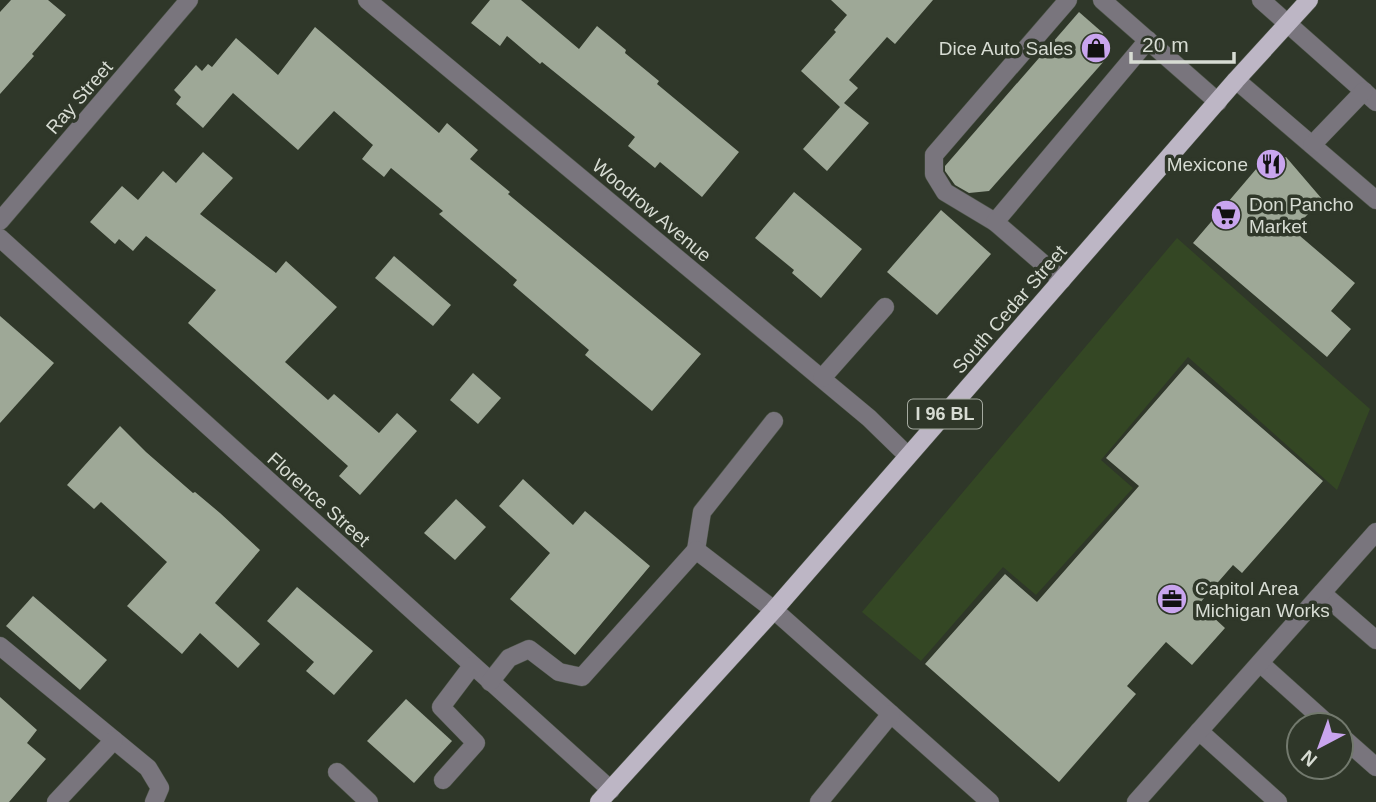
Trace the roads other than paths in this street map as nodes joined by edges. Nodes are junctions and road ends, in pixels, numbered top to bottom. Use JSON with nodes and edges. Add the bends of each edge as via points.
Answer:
{"nodes":[{"id":1,"x":189,"y":0,"type":"edge"},
{"id":2,"x":367,"y":0,"type":"edge"},
{"id":3,"x":1069,"y":0,"type":"edge"},
{"id":4,"x":1102,"y":0,"type":"edge"},
{"id":5,"x":1261,"y":0,"type":"edge"},
{"id":6,"x":1309,"y":0,"type":"edge"},
{"id":7,"x":1288,"y":24,"type":"junction"},
{"id":8,"x":1148,"y":40,"type":"junction"},
{"id":9,"x":1236,"y":80,"type":"junction"},
{"id":10,"x":1370,"y":97,"type":"edge"},
{"id":11,"x":1218,"y":102,"type":"junction"},
{"id":12,"x":1312,"y":145,"type":"junction"},
{"id":13,"x":1376,"y":200,"type":"edge"},
{"id":14,"x":0,"y":221,"type":"edge"},
{"id":15,"x":995,"y":222,"type":"junction"},
{"id":16,"x":0,"y":238,"type":"edge"},
{"id":17,"x":1062,"y":280,"type":"junction"},
{"id":18,"x":885,"y":307,"type":"dead end"},
{"id":19,"x":822,"y":378,"type":"junction"},
{"id":20,"x":774,"y":421,"type":"dead end"},
{"id":21,"x":908,"y":456,"type":"junction"},
{"id":22,"x":1376,"y":532,"type":"edge"},
{"id":23,"x":696,"y":550,"type":"junction"},
{"id":24,"x":1322,"y":593,"type":"junction"},
{"id":25,"x":774,"y":610,"type":"junction"},
{"id":26,"x":1376,"y":640,"type":"edge"},
{"id":27,"x":0,"y":646,"type":"edge"},
{"id":28,"x":1260,"y":663,"type":"junction"},
{"id":29,"x":472,"y":666,"type":"junction"},
{"id":30,"x":490,"y":682,"type":"junction"},
{"id":31,"x":1313,"y":711,"type":"edge"},
{"id":32,"x":891,"y":714,"type":"junction"},
{"id":33,"x":1199,"y":731,"type":"junction"},
{"id":34,"x":114,"y":740,"type":"junction"},
{"id":35,"x":1355,"y":748,"type":"edge"},
{"id":36,"x":1376,"y":767,"type":"edge"},
{"id":37,"x":337,"y":772,"type":"dead end"},
{"id":38,"x":443,"y":780,"type":"dead end"},
{"id":39,"x":605,"y":796,"type":"edge"},
{"id":40,"x":56,"y":802,"type":"edge"},
{"id":41,"x":154,"y":802,"type":"edge"},
{"id":42,"x":369,"y":802,"type":"edge"},
{"id":43,"x":819,"y":802,"type":"edge"},
{"id":44,"x":990,"y":802,"type":"edge"},
{"id":45,"x":1136,"y":802,"type":"edge"},
{"id":46,"x":1278,"y":802,"type":"edge"}],
"edges":[{"from":1,"to":14,"type":"street","name":"Ray Street"},
{"from":2,"to":19,"type":"street","name":"Woodrow Avenue"},
{"from":3,"to":15,"type":"street","via":[[934,155],[934,174],[945,192]]},
{"from":4,"to":8,"type":"street"},
{"from":5,"to":7,"type":"street"},
{"from":6,"to":7,"type":"main road","name":"South Cedar Street","number":"I 96 BL"},
{"from":7,"to":9,"type":"main road","name":"South Cedar Street","number":"I 96 BL"},
{"from":7,"to":10,"type":"street"},
{"from":8,"to":11,"type":"street"},
{"from":8,"to":15,"type":"street"},
{"from":9,"to":11,"type":"main road","name":"South Cedar Street","number":"I 96 BL"},
{"from":9,"to":12,"type":"street"},
{"from":10,"to":12,"type":"street"},
{"from":11,"to":17,"type":"main road","name":"South Cedar Street","number":"I 96 BL"},
{"from":12,"to":13,"type":"street"},
{"from":15,"to":17,"type":"street"},
{"from":16,"to":29,"type":"street","name":"Florence Street"},
{"from":17,"to":21,"type":"main road","name":"South Cedar Street","number":"I 96 BL"},
{"from":18,"to":19,"type":"street"},
{"from":19,"to":21,"type":"street","name":"Woodrow Avenue"},
{"from":20,"to":23,"type":"street","via":[[702,512]]},
{"from":21,"to":25,"type":"main road","name":"South Cedar Street","number":"I 96 BL"},
{"from":22,"to":24,"type":"street"},
{"from":23,"to":25,"type":"street"},
{"from":23,"to":30,"type":"street","via":[[582,677],[559,672],[529,649],[509,658]]},
{"from":24,"to":26,"type":"street"},
{"from":24,"to":28,"type":"street"},
{"from":25,"to":32,"type":"street"},
{"from":25,"to":39,"type":"main road","name":"South Cedar Street","number":"I 96 BL"},
{"from":27,"to":34,"type":"street"},
{"from":28,"to":31,"type":"street"},
{"from":28,"to":33,"type":"street"},
{"from":29,"to":30,"type":"street","name":"Florence Street"},
{"from":29,"to":38,"type":"street","via":[[441,706],[476,743]]},
{"from":30,"to":39,"type":"street","name":"Florence Street"},
{"from":32,"to":43,"type":"street"},
{"from":32,"to":44,"type":"street"},
{"from":33,"to":45,"type":"street"},
{"from":33,"to":46,"type":"street"},
{"from":34,"to":40,"type":"street"},
{"from":34,"to":41,"type":"street","via":[[148,768],[160,788]]},
{"from":35,"to":36,"type":"street"},
{"from":37,"to":42,"type":"street"}]}
